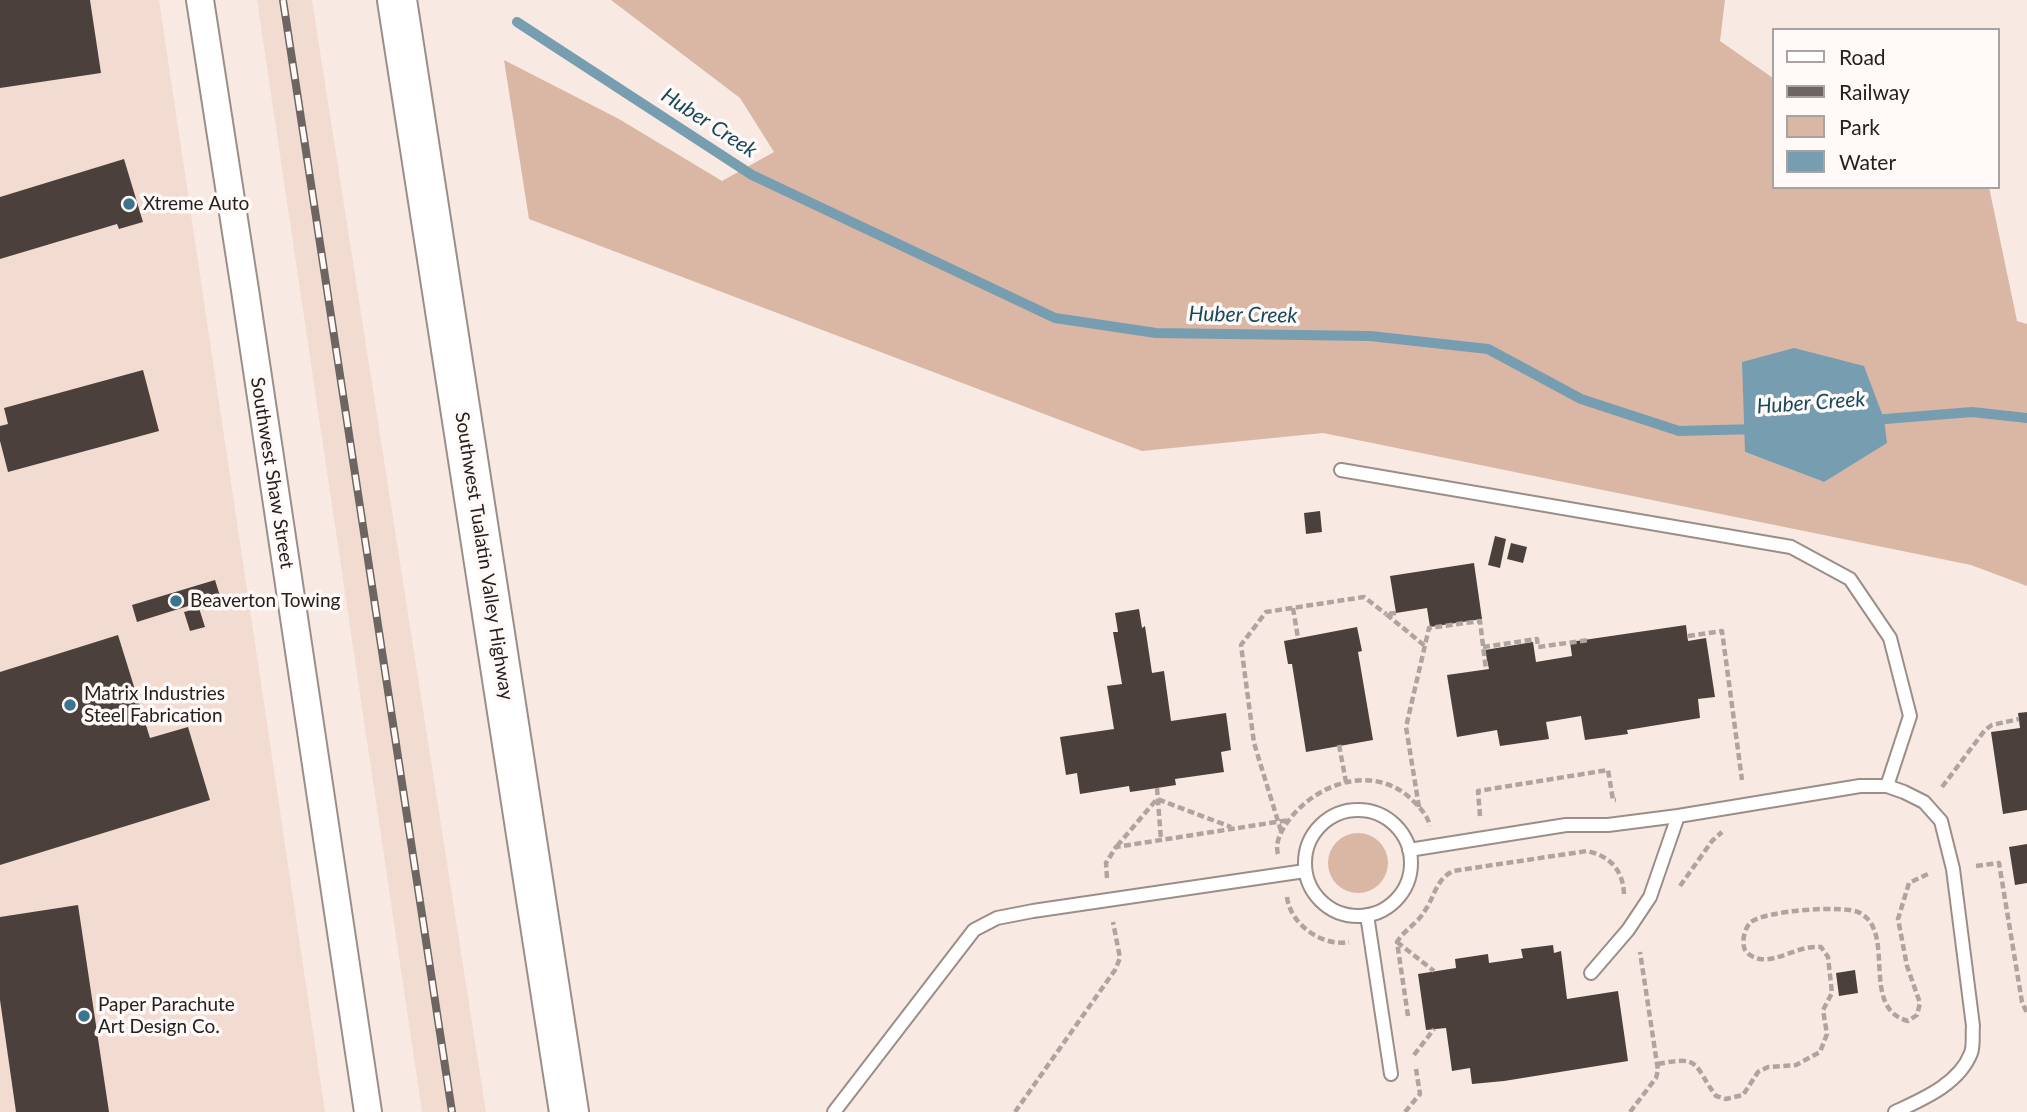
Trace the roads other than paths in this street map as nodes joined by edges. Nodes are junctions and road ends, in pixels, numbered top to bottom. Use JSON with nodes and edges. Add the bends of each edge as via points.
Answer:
{"nodes":[{"id":1,"x":200,"y":0,"type":"edge"},
{"id":2,"x":397,"y":0,"type":"edge"},
{"id":3,"x":1340,"y":470,"type":"dead end"},
{"id":4,"x":1887,"y":786,"type":"junction"},
{"id":5,"x":1678,"y":816,"type":"junction"},
{"id":6,"x":1409,"y":850,"type":"junction"},
{"id":7,"x":1306,"y":871,"type":"junction"},
{"id":8,"x":1367,"y":915,"type":"junction"},
{"id":9,"x":1591,"y":974,"type":"dead end"},
{"id":10,"x":1391,"y":1074,"type":"dead end"},
{"id":11,"x":368,"y":1112,"type":"edge"},
{"id":12,"x":569,"y":1112,"type":"edge"},
{"id":13,"x":834,"y":1112,"type":"edge"},
{"id":14,"x":1895,"y":1112,"type":"edge"}],
"edges":[{"from":1,"to":11,"type":"street","name":"Southwest Shaw Street"},
{"from":2,"to":12,"type":"main road","name":"Southwest Tualatin Valley Highway"},
{"from":3,"to":4,"type":"lane","via":[[1791,547],[1850,579],[1890,638],[1910,716]]},
{"from":4,"to":5,"type":"lane","via":[[1860,786]]},
{"from":4,"to":14,"type":"lane","via":[[1924,802],[1941,821],[1953,869],[1973,1026],[1972,1052],[1959,1073],[1930,1096]]},
{"from":5,"to":6,"type":"lane","via":[[1566,825]]},
{"from":5,"to":9,"type":"lane","via":[[1650,897]]},
{"from":6,"to":7,"type":"lane","via":[[1399,830],[1381,815],[1347,811],[1318,828],[1307,848]]},
{"from":6,"to":8,"type":"lane","via":[[1409,875],[1399,897]]},
{"from":7,"to":8,"type":"lane","via":[[1313,891],[1327,906],[1346,915]]},
{"from":7,"to":13,"type":"lane","via":[[997,918],[974,930]]},
{"from":8,"to":10,"type":"lane"}]}
